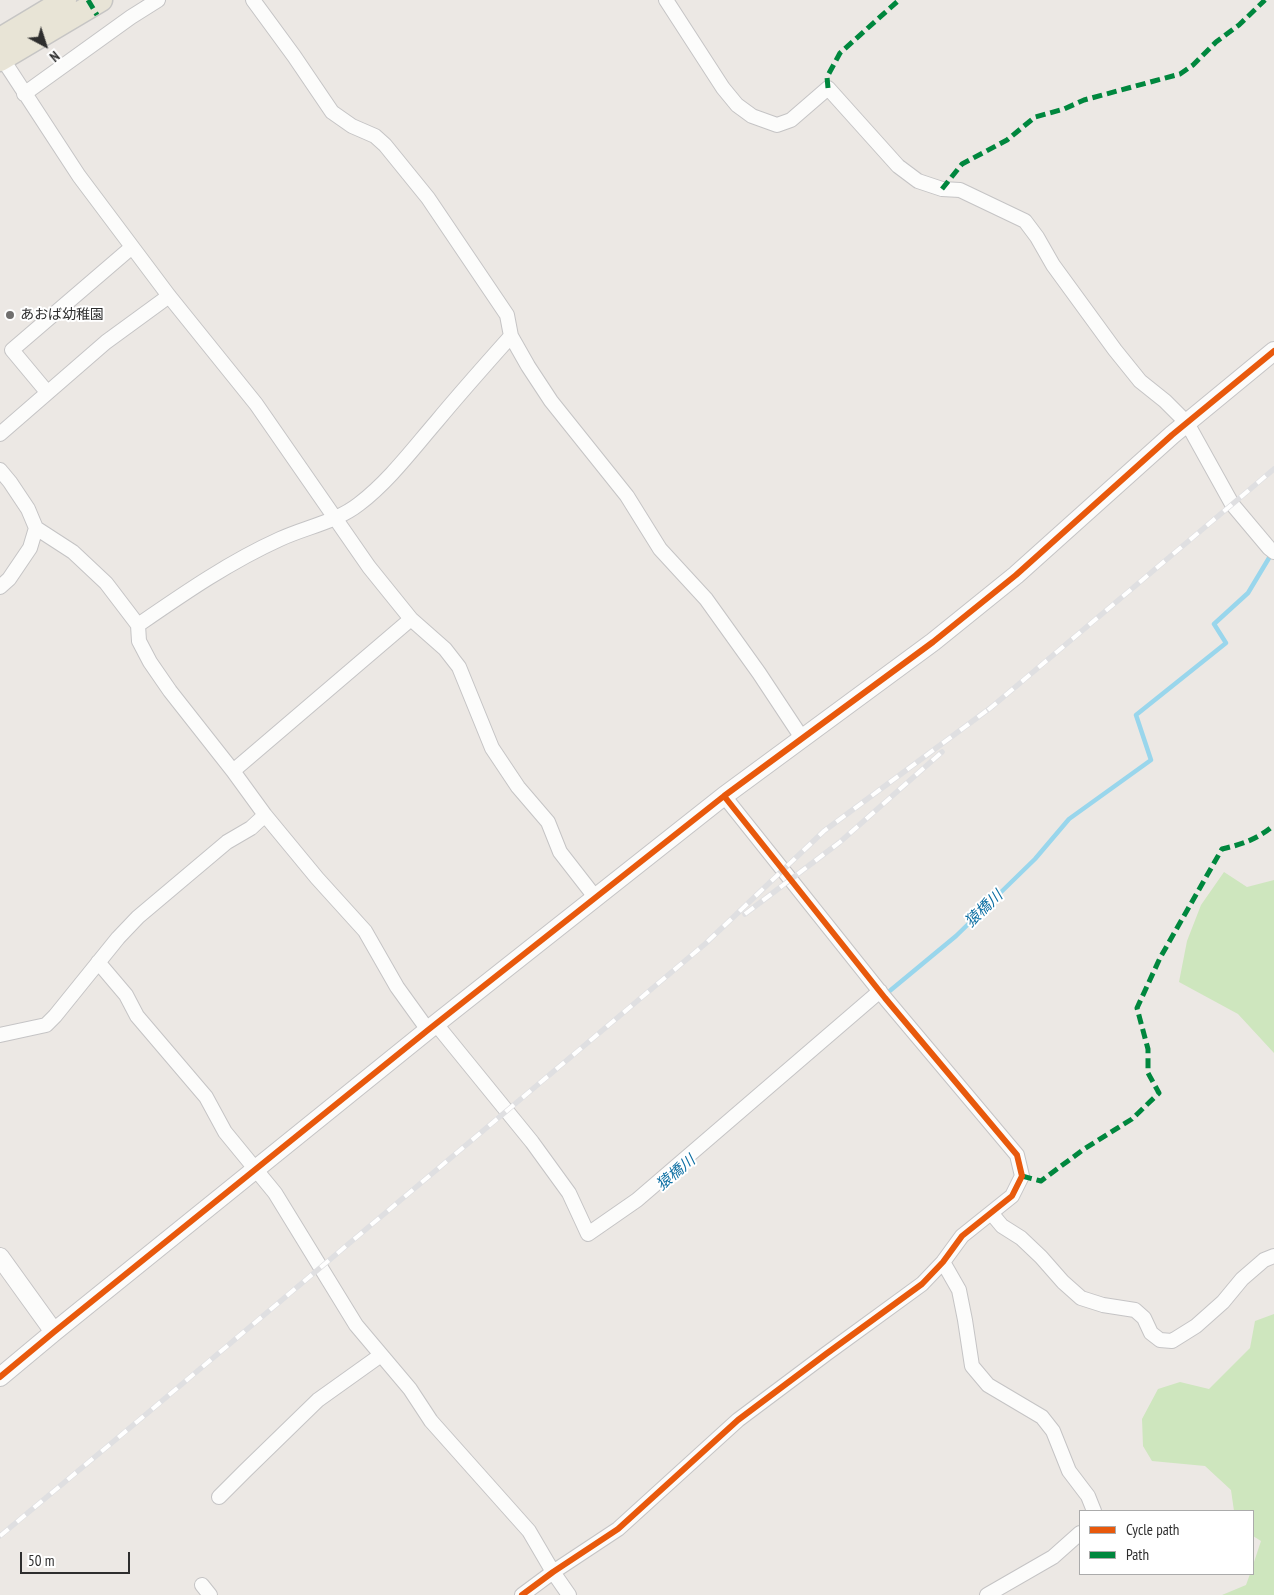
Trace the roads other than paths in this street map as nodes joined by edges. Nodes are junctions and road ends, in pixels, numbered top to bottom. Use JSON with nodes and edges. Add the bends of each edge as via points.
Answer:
{"nodes":[{"id":1,"x":65,"y":0,"type":"edge"},
{"id":2,"x":101,"y":0,"type":"edge"},
{"id":3,"x":158,"y":0,"type":"edge"},
{"id":4,"x":253,"y":0,"type":"edge"},
{"id":5,"x":666,"y":0,"type":"edge"},
{"id":6,"x":1,"y":53,"type":"edge"},
{"id":7,"x":24,"y":94,"type":"junction"},
{"id":8,"x":132,"y":247,"type":"junction"},
{"id":9,"x":169,"y":296,"type":"junction"},
{"id":10,"x":512,"y":336,"type":"junction"},
{"id":11,"x":1274,"y":351,"type":"edge"},
{"id":12,"x":47,"y":392,"type":"junction"},
{"id":13,"x":1186,"y":423,"type":"junction"},
{"id":14,"x":0,"y":434,"type":"edge"},
{"id":15,"x":0,"y":470,"type":"edge"},
{"id":16,"x":335,"y":518,"type":"junction"},
{"id":17,"x":36,"y":528,"type":"junction"},
{"id":18,"x":1271,"y":550,"type":"edge"},
{"id":19,"x":0,"y":587,"type":"edge"},
{"id":20,"x":412,"y":619,"type":"junction"},
{"id":21,"x":138,"y":625,"type":"junction"},
{"id":22,"x":802,"y":738,"type":"junction"},
{"id":23,"x":233,"y":771,"type":"junction"},
{"id":24,"x":724,"y":796,"type":"junction"},
{"id":25,"x":265,"y":816,"type":"junction"},
{"id":26,"x":595,"y":898,"type":"junction"},
{"id":27,"x":98,"y":962,"type":"junction"},
{"id":28,"x":883,"y":994,"type":"junction"},
{"id":29,"x":432,"y":1027,"type":"junction"},
{"id":30,"x":0,"y":1035,"type":"edge"},
{"id":31,"x":255,"y":1170,"type":"junction"},
{"id":32,"x":992,"y":1214,"type":"junction"},
{"id":33,"x":1274,"y":1256,"type":"edge"},
{"id":34,"x":0,"y":1257,"type":"edge"},
{"id":35,"x":943,"y":1262,"type":"junction"},
{"id":36,"x":54,"y":1332,"type":"junction"},
{"id":37,"x":381,"y":1355,"type":"junction"},
{"id":38,"x":0,"y":1377,"type":"edge"},
{"id":39,"x":220,"y":1497,"type":"dead end"},
{"id":40,"x":1094,"y":1510,"type":"edge"},
{"id":41,"x":1079,"y":1534,"type":"edge"},
{"id":42,"x":553,"y":1572,"type":"junction"},
{"id":43,"x":522,"y":1595,"type":"edge"},
{"id":44,"x":569,"y":1595,"type":"edge"},
{"id":45,"x":987,"y":1595,"type":"edge"}],
"edges":[{"from":1,"to":6,"type":"main road"},
{"from":2,"to":6,"type":"main road"},
{"from":3,"to":7,"type":"street"},
{"from":4,"to":10,"type":"street","via":[[332,112],[375,136],[428,198],[507,315]]},
{"from":5,"to":13,"type":"street","via":[[722,88],[752,116],[777,124],[791,120],[828,88],[898,166],[918,181],[942,189],[960,190],[1025,221],[1115,350],[1140,381]]},
{"from":6,"to":7,"type":"street"},
{"from":7,"to":8,"type":"street"},
{"from":8,"to":9,"type":"street"},
{"from":8,"to":12,"type":"street","via":[[12,350]]},
{"from":9,"to":12,"type":"street","via":[[106,342]]},
{"from":9,"to":16,"type":"street","via":[[256,404]]},
{"from":10,"to":16,"type":"street","via":[[377,489]]},
{"from":10,"to":22,"type":"street","via":[[551,401],[627,496],[660,549],[706,599]]},
{"from":11,"to":13,"type":"street"},
{"from":12,"to":14,"type":"street"},
{"from":13,"to":18,"type":"street","via":[[1232,504]]},
{"from":13,"to":22,"type":"street","via":[[1016,576],[933,642]]},
{"from":15,"to":17,"type":"street","via":[[28,509]]},
{"from":16,"to":20,"type":"street","via":[[369,568]]},
{"from":16,"to":21,"type":"street","via":[[248,555]]},
{"from":17,"to":19,"type":"street","via":[[30,548]]},
{"from":17,"to":21,"type":"street","via":[[73,552],[106,583]]},
{"from":20,"to":23,"type":"street"},
{"from":20,"to":26,"type":"street","via":[[445,649],[459,667],[492,748],[548,822],[560,852]]},
{"from":21,"to":23,"type":"street","via":[[139,641],[150,662]]},
{"from":22,"to":24,"type":"street"},
{"from":23,"to":25,"type":"street"},
{"from":24,"to":26,"type":"street"},
{"from":24,"to":28,"type":"street"},
{"from":25,"to":27,"type":"street","via":[[227,842],[138,917]]},
{"from":25,"to":29,"type":"street","via":[[365,930],[397,987]]},
{"from":26,"to":29,"type":"street"},
{"from":27,"to":30,"type":"street","via":[[46,1025]]},
{"from":27,"to":31,"type":"street","via":[[126,995],[137,1016],[206,1097],[225,1132]]},
{"from":28,"to":29,"type":"street","via":[[637,1200],[588,1234],[568,1193],[532,1142]]},
{"from":28,"to":32,"type":"street","via":[[1017,1155],[1022,1176],[1012,1196]]},
{"from":29,"to":31,"type":"street"},
{"from":31,"to":36,"type":"street"},
{"from":31,"to":37,"type":"street","via":[[274,1193],[356,1325]]},
{"from":32,"to":33,"type":"street","via":[[1081,1298],[1135,1310],[1160,1340],[1172,1341],[1196,1326],[1242,1279],[1264,1260]]},
{"from":32,"to":35,"type":"street","via":[[962,1236]]},
{"from":34,"to":36,"type":"street"},
{"from":35,"to":40,"type":"street","via":[[959,1290],[972,1366],[988,1385],[1042,1417],[1053,1432],[1069,1471],[1088,1496]]},
{"from":35,"to":42,"type":"street","via":[[922,1284],[738,1420],[618,1529]]},
{"from":36,"to":38,"type":"street"},
{"from":37,"to":39,"type":"street","via":[[318,1400]]},
{"from":37,"to":42,"type":"street","via":[[432,1421],[529,1531]]},
{"from":41,"to":45,"type":"street","via":[[1053,1557]]},
{"from":42,"to":43,"type":"street"},
{"from":42,"to":44,"type":"street"}]}
